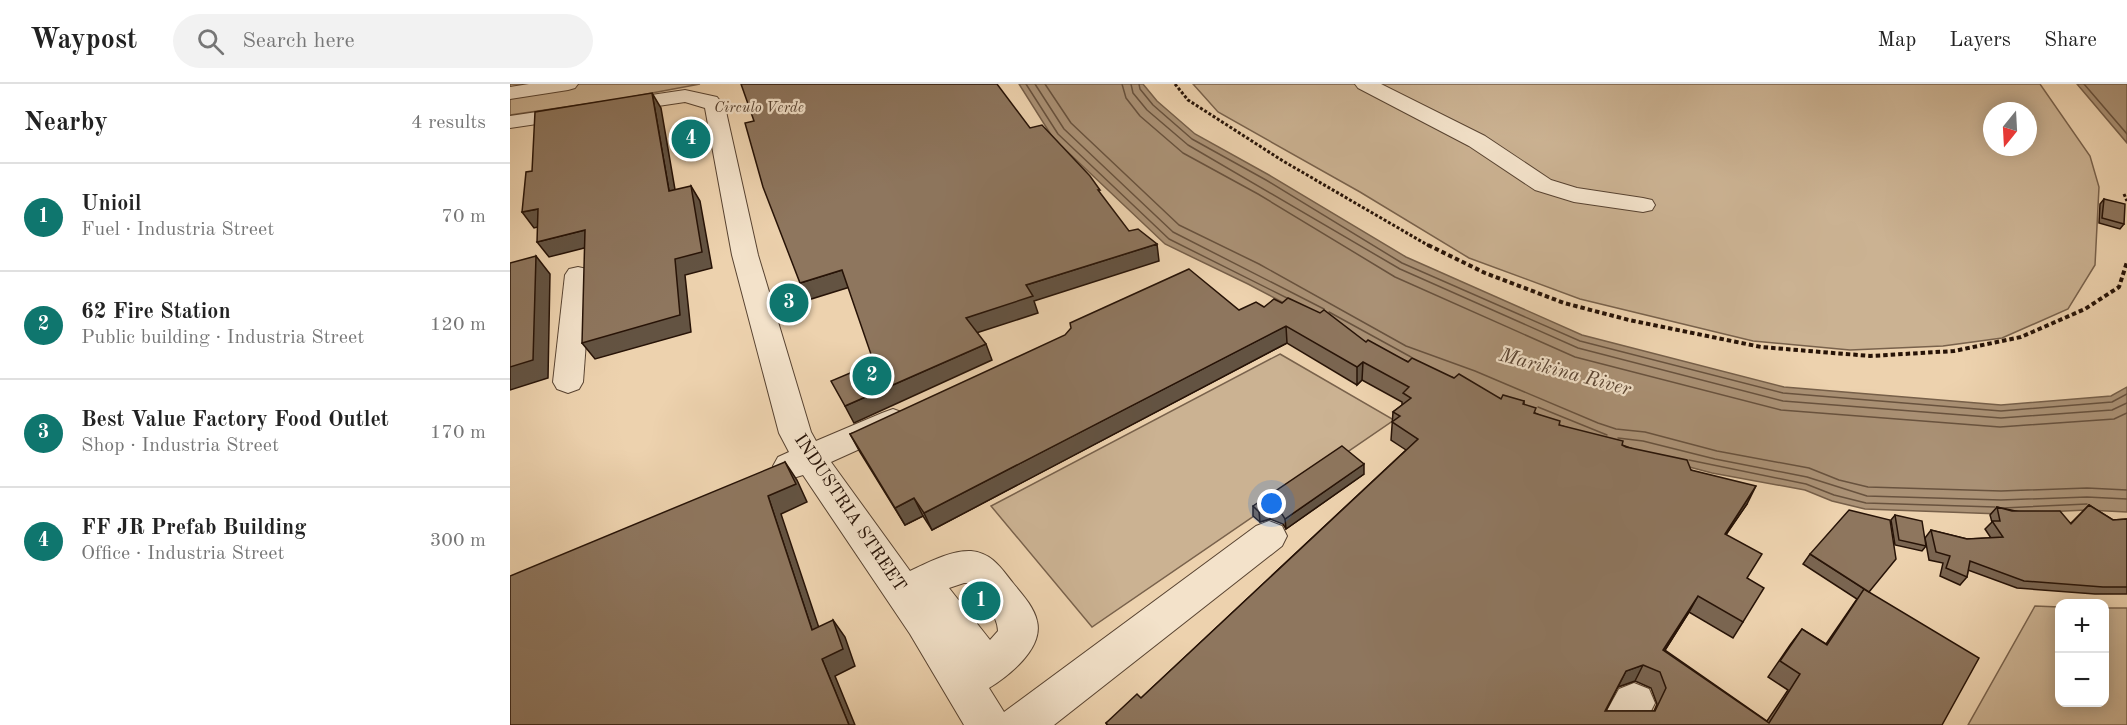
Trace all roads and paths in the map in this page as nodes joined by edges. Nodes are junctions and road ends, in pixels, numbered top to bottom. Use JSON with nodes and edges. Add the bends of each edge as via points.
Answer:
{"nodes":[{"id":1,"x":558,"y":84,"type":"edge"},
{"id":2,"x":1175,"y":84,"type":"edge"},
{"id":3,"x":1365,"y":84,"type":"edge"},
{"id":4,"x":622,"y":85,"type":"edge"},
{"id":5,"x":703,"y":90,"type":"edge"},
{"id":6,"x":513,"y":91,"type":"edge"},
{"id":7,"x":595,"y":109,"type":"junction"},
{"id":8,"x":510,"y":122,"type":"edge"},
{"id":9,"x":2124,"y":194,"type":"dead end"},
{"id":10,"x":2127,"y":201,"type":"edge"},
{"id":11,"x":1643,"y":205,"type":"dead end"},
{"id":12,"x":2127,"y":261,"type":"edge"},
{"id":13,"x":578,"y":275,"type":"dead end"},
{"id":14,"x":568,"y":382,"type":"dead end"},
{"id":15,"x":922,"y":408,"type":"edge"},
{"id":16,"x":810,"y":459,"type":"junction"},
{"id":17,"x":762,"y":478,"type":"edge"},
{"id":18,"x":1269,"y":536,"type":"dead end"},
{"id":19,"x":913,"y":588,"type":"junction"},
{"id":20,"x":974,"y":675,"type":"junction"},
{"id":21,"x":987,"y":725,"type":"edge"},
{"id":22,"x":1020,"y":725,"type":"edge"}],
"edges":[{"from":1,"to":6,"type":"street"},
{"from":2,"to":12,"type":"path","via":[[1188,100],[1283,161],[1411,237],[1485,273],[1564,303],[1761,347],[1870,356],[1954,351],[2022,337],[2085,309],[2119,287]]},
{"from":3,"to":11,"type":"street","via":[[1477,141],[1543,185],[1574,195]]},
{"from":4,"to":7,"type":"street"},
{"from":5,"to":7,"type":"street"},
{"from":5,"to":16,"type":"street","name":"INDUSTRIA STREET","via":[[715,106],[759,309],[795,433]]},
{"from":7,"to":8,"type":"street"},
{"from":9,"to":10,"type":"path"},
{"from":13,"to":14,"type":"street"},
{"from":15,"to":16,"type":"street"},
{"from":16,"to":17,"type":"street"},
{"from":16,"to":19,"type":"street","name":"INDUSTRIA STREET"},
{"from":18,"to":22,"type":"street"},
{"from":19,"to":20,"type":"street","name":"INDUSTRIA STREET"},
{"from":19,"to":20,"type":"street","via":[[956,568],[979,569],[991,581],[1017,620],[1018,629],[1001,657]]},
{"from":20,"to":21,"type":"street"}]}
